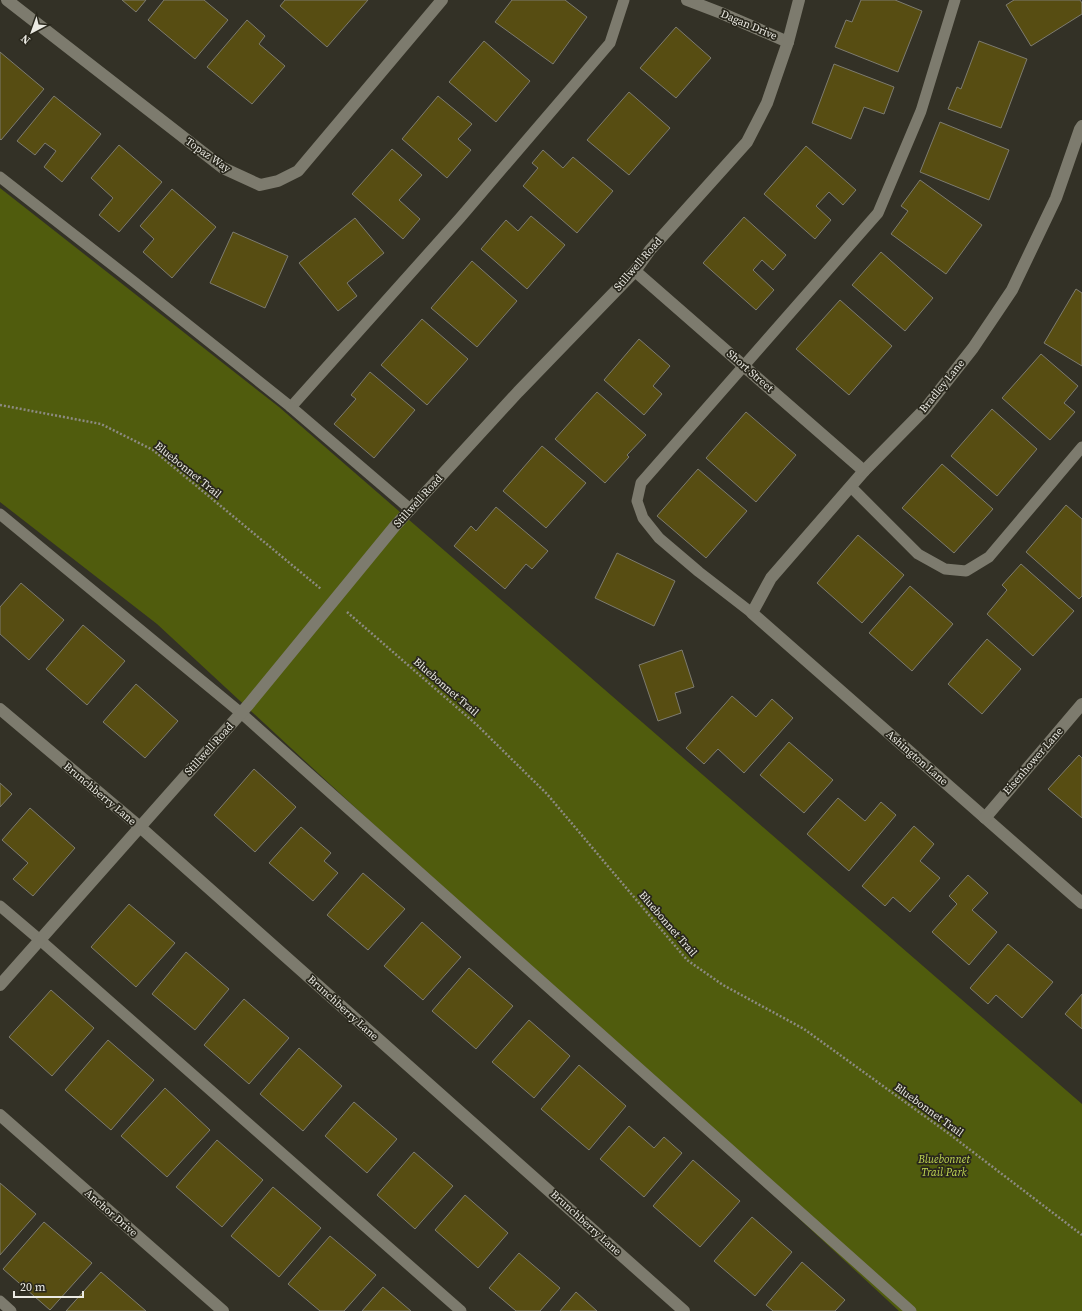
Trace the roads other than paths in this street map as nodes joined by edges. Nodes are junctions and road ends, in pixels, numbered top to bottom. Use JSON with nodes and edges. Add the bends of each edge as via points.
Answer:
{"nodes":[{"id":1,"x":7,"y":0,"type":"edge"},
{"id":2,"x":442,"y":0,"type":"edge"},
{"id":3,"x":624,"y":0,"type":"edge"},
{"id":4,"x":687,"y":0,"type":"edge"},
{"id":5,"x":799,"y":0,"type":"edge"},
{"id":6,"x":955,"y":0,"type":"edge"},
{"id":7,"x":788,"y":42,"type":"junction"},
{"id":8,"x":1082,"y":126,"type":"edge"},
{"id":9,"x":0,"y":177,"type":"edge"},
{"id":10,"x":635,"y":270,"type":"junction"},
{"id":11,"x":744,"y":366,"type":"junction"},
{"id":12,"x":291,"y":407,"type":"junction"},
{"id":13,"x":1082,"y":447,"type":"edge"},
{"id":14,"x":864,"y":472,"type":"junction"},
{"id":15,"x":851,"y":487,"type":"junction"},
{"id":16,"x":410,"y":510,"type":"junction"},
{"id":17,"x":0,"y":514,"type":"edge"},
{"id":18,"x":752,"y":614,"type":"junction"},
{"id":19,"x":1082,"y":704,"type":"edge"},
{"id":20,"x":0,"y":709,"type":"edge"},
{"id":21,"x":241,"y":713,"type":"junction"},
{"id":22,"x":985,"y":818,"type":"junction"},
{"id":23,"x":140,"y":827,"type":"junction"},
{"id":24,"x":1082,"y":903,"type":"edge"},
{"id":25,"x":0,"y":906,"type":"edge"},
{"id":26,"x":40,"y":940,"type":"junction"},
{"id":27,"x":0,"y":985,"type":"edge"},
{"id":28,"x":0,"y":1115,"type":"edge"},
{"id":29,"x":0,"y":1301,"type":"edge"},
{"id":30,"x":11,"y":1311,"type":"edge"},
{"id":31,"x":223,"y":1311,"type":"edge"},
{"id":32,"x":461,"y":1311,"type":"edge"},
{"id":33,"x":684,"y":1311,"type":"edge"},
{"id":34,"x":911,"y":1311,"type":"edge"}],
"edges":[{"from":1,"to":2,"type":"street","name":"Topaz Way","via":[[223,168],[260,185],[278,181],[298,171]]},
{"from":3,"to":12,"type":"lane","via":[[610,43],[460,218]]},
{"from":4,"to":7,"type":"street","name":"Dagan Drive"},
{"from":5,"to":7,"type":"street","name":"Stillwell Road"},
{"from":6,"to":11,"type":"lane","via":[[921,111],[878,213]]},
{"from":7,"to":10,"type":"street","name":"Stillwell Road","via":[[767,103],[747,142]]},
{"from":8,"to":14,"type":"street","name":"Bradley Lane","via":[[1056,198],[1012,290],[973,348],[925,409]]},
{"from":9,"to":12,"type":"lane"},
{"from":10,"to":11,"type":"street","name":"Short Street"},
{"from":10,"to":16,"type":"street","name":"Stillwell Road"},
{"from":11,"to":14,"type":"street","name":"Short Street"},
{"from":11,"to":18,"type":"lane","via":[[641,483],[637,501],[643,518],[659,538]]},
{"from":12,"to":16,"type":"lane"},
{"from":13,"to":15,"type":"lane","via":[[989,557],[966,571],[945,569],[918,554]]},
{"from":14,"to":15,"type":"street","name":"Bradley Lane"},
{"from":15,"to":18,"type":"street","name":"Bradley Lane","via":[[771,578]]},
{"from":16,"to":21,"type":"street","name":"Stillwell Road"},
{"from":17,"to":21,"type":"lane"},
{"from":18,"to":22,"type":"street","name":"Ashington Lane"},
{"from":19,"to":22,"type":"street","name":"Eisenhower Lane"},
{"from":20,"to":23,"type":"street","name":"Brunchberry Lane"},
{"from":21,"to":23,"type":"street","name":"Stillwell Road"},
{"from":21,"to":34,"type":"lane"},
{"from":22,"to":24,"type":"street","name":"Ashington Lane"},
{"from":23,"to":26,"type":"street","name":"Stillwell Road"},
{"from":23,"to":33,"type":"street","name":"Brunchberry Lane"},
{"from":25,"to":26,"type":"lane"},
{"from":26,"to":27,"type":"street","name":"Stillwell Road"},
{"from":26,"to":32,"type":"lane"},
{"from":28,"to":31,"type":"street","name":"Anchor Drive"},
{"from":29,"to":30,"type":"lane"}]}
